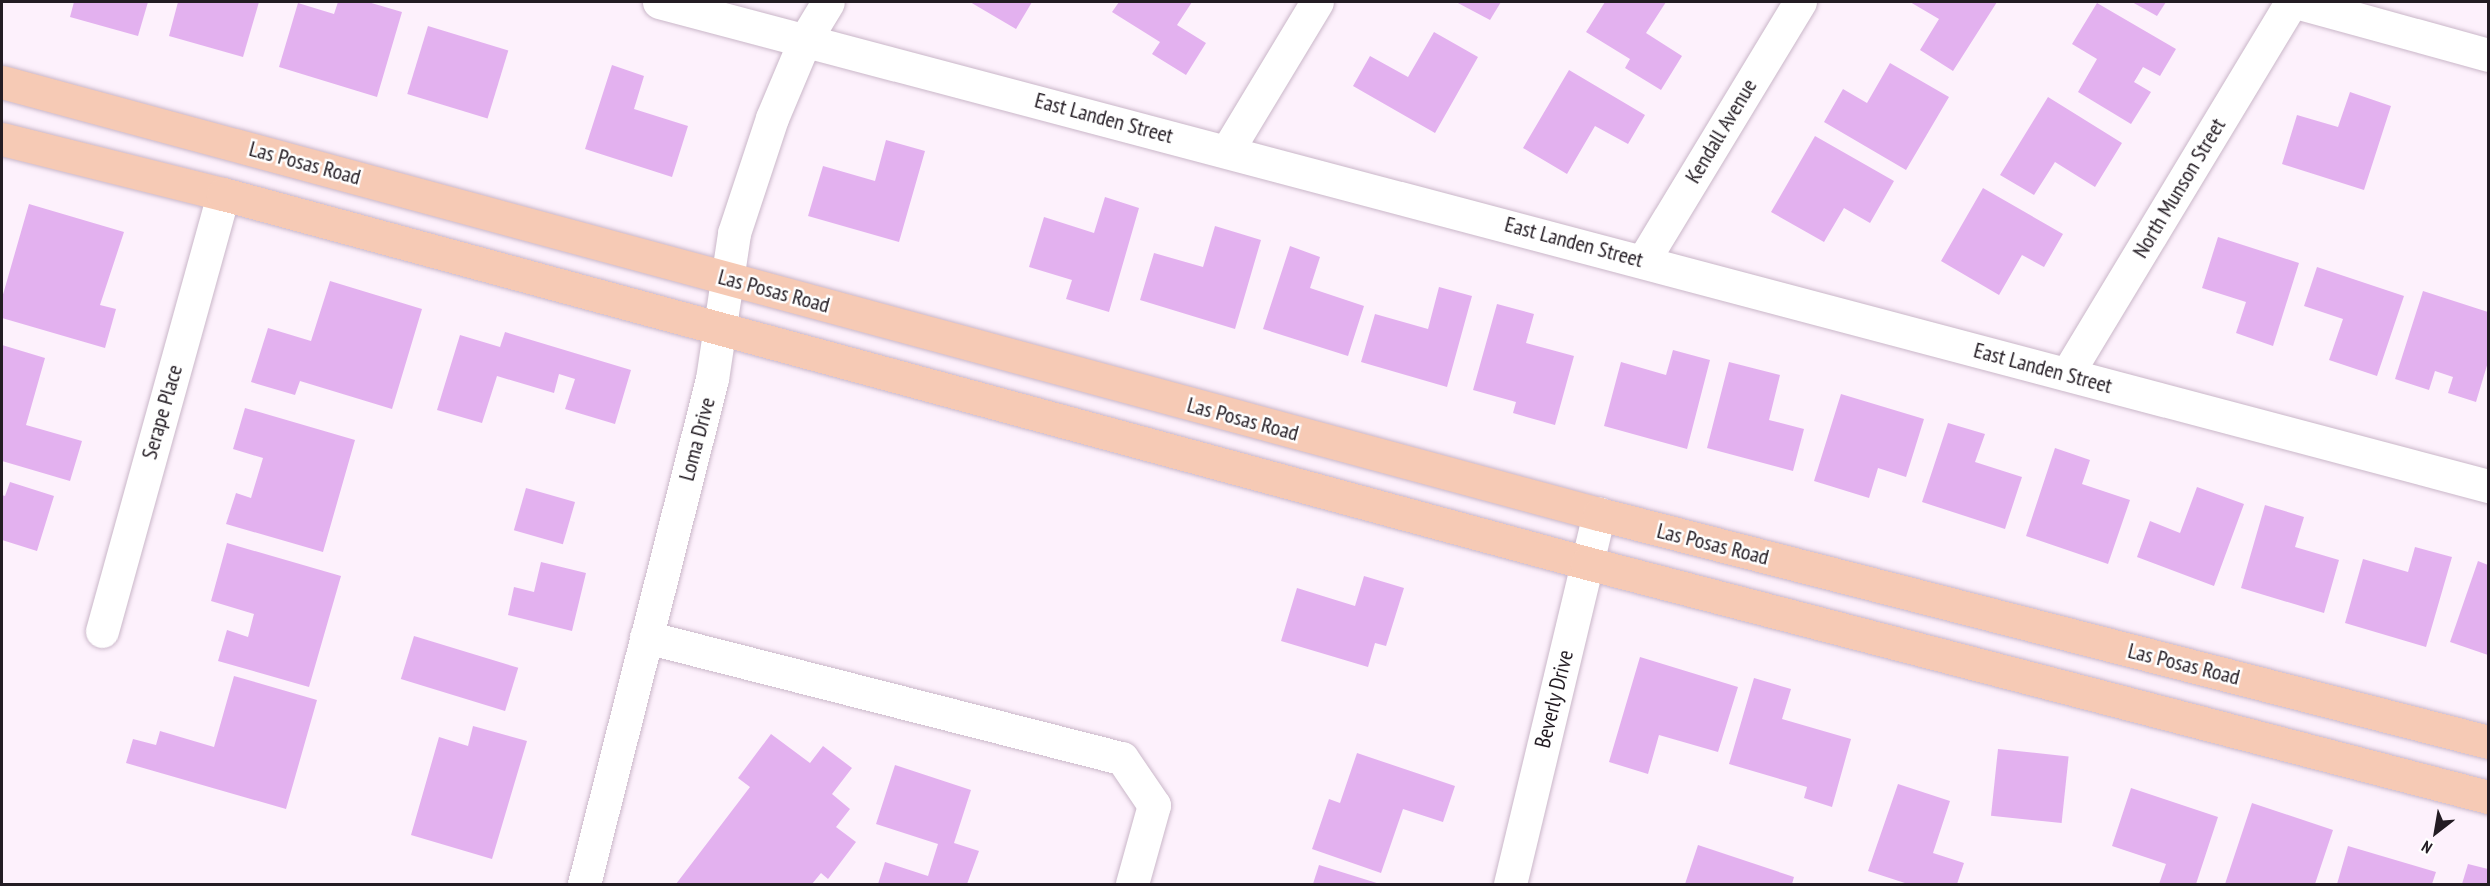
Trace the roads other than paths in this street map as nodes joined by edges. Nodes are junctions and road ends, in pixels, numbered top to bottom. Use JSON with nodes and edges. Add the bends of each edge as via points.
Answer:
{"nodes":[{"id":1,"x":659,"y":2,"type":"edge"},
{"id":2,"x":828,"y":2,"type":"edge"},
{"id":3,"x":1317,"y":2,"type":"edge"},
{"id":4,"x":1800,"y":2,"type":"edge"},
{"id":5,"x":2291,"y":2,"type":"edge"},
{"id":6,"x":2296,"y":2,"type":"edge"},
{"id":7,"x":805,"y":40,"type":"junction"},
{"id":8,"x":2488,"y":55,"type":"edge"},
{"id":9,"x":2,"y":82,"type":"edge"},
{"id":10,"x":2,"y":139,"type":"edge"},
{"id":11,"x":1227,"y":151,"type":"junction"},
{"id":12,"x":223,"y":194,"type":"junction"},
{"id":13,"x":1643,"y":261,"type":"junction"},
{"id":14,"x":727,"y":278,"type":"junction"},
{"id":15,"x":719,"y":329,"type":"junction"},
{"id":16,"x":2067,"y":375,"type":"junction"},
{"id":17,"x":2488,"y":486,"type":"edge"},
{"id":18,"x":1599,"y":514,"type":"junction"},
{"id":19,"x":1587,"y":563,"type":"junction"},
{"id":20,"x":102,"y":630,"type":"dead end"},
{"id":21,"x":646,"y":637,"type":"junction"},
{"id":22,"x":2488,"y":742,"type":"edge"},
{"id":23,"x":2488,"y":797,"type":"edge"},
{"id":24,"x":584,"y":885,"type":"edge"},
{"id":25,"x":1132,"y":885,"type":"edge"},
{"id":26,"x":1510,"y":885,"type":"edge"}],
"edges":[{"from":1,"to":7,"type":"street","name":"East Landen Street"},
{"from":2,"to":7,"type":"street","name":"Loma Drive"},
{"from":3,"to":11,"type":"street"},
{"from":4,"to":13,"type":"street","name":"Kendall Avenue"},
{"from":5,"to":16,"type":"street","name":"North Munson Street"},
{"from":6,"to":8,"type":"street"},
{"from":7,"to":11,"type":"street","name":"East Landen Street"},
{"from":7,"to":14,"type":"street","name":"Loma Drive","via":[[750,175]]},
{"from":9,"to":14,"type":"main road","name":"Las Posas Road"},
{"from":10,"to":12,"type":"main road"},
{"from":11,"to":13,"type":"street","name":"East Landen Street"},
{"from":12,"to":15,"type":"main road"},
{"from":12,"to":20,"type":"street","name":"Serape Place"},
{"from":13,"to":16,"type":"street","name":"East Landen Street"},
{"from":14,"to":15,"type":"street","name":"Loma Drive"},
{"from":14,"to":18,"type":"main road","name":"Las Posas Road"},
{"from":15,"to":19,"type":"main road"},
{"from":15,"to":21,"type":"street","name":"Loma Drive","via":[[712,379]]},
{"from":16,"to":17,"type":"street","name":"East Landen Street"},
{"from":18,"to":19,"type":"street","name":"Beverly Drive"},
{"from":18,"to":22,"type":"main road","name":"Las Posas Road"},
{"from":19,"to":23,"type":"main road"},
{"from":19,"to":26,"type":"street","name":"Beverly Drive"},
{"from":21,"to":24,"type":"street","name":"Loma Drive"},
{"from":21,"to":25,"type":"street","via":[[1122,758],[1154,805]]}]}
